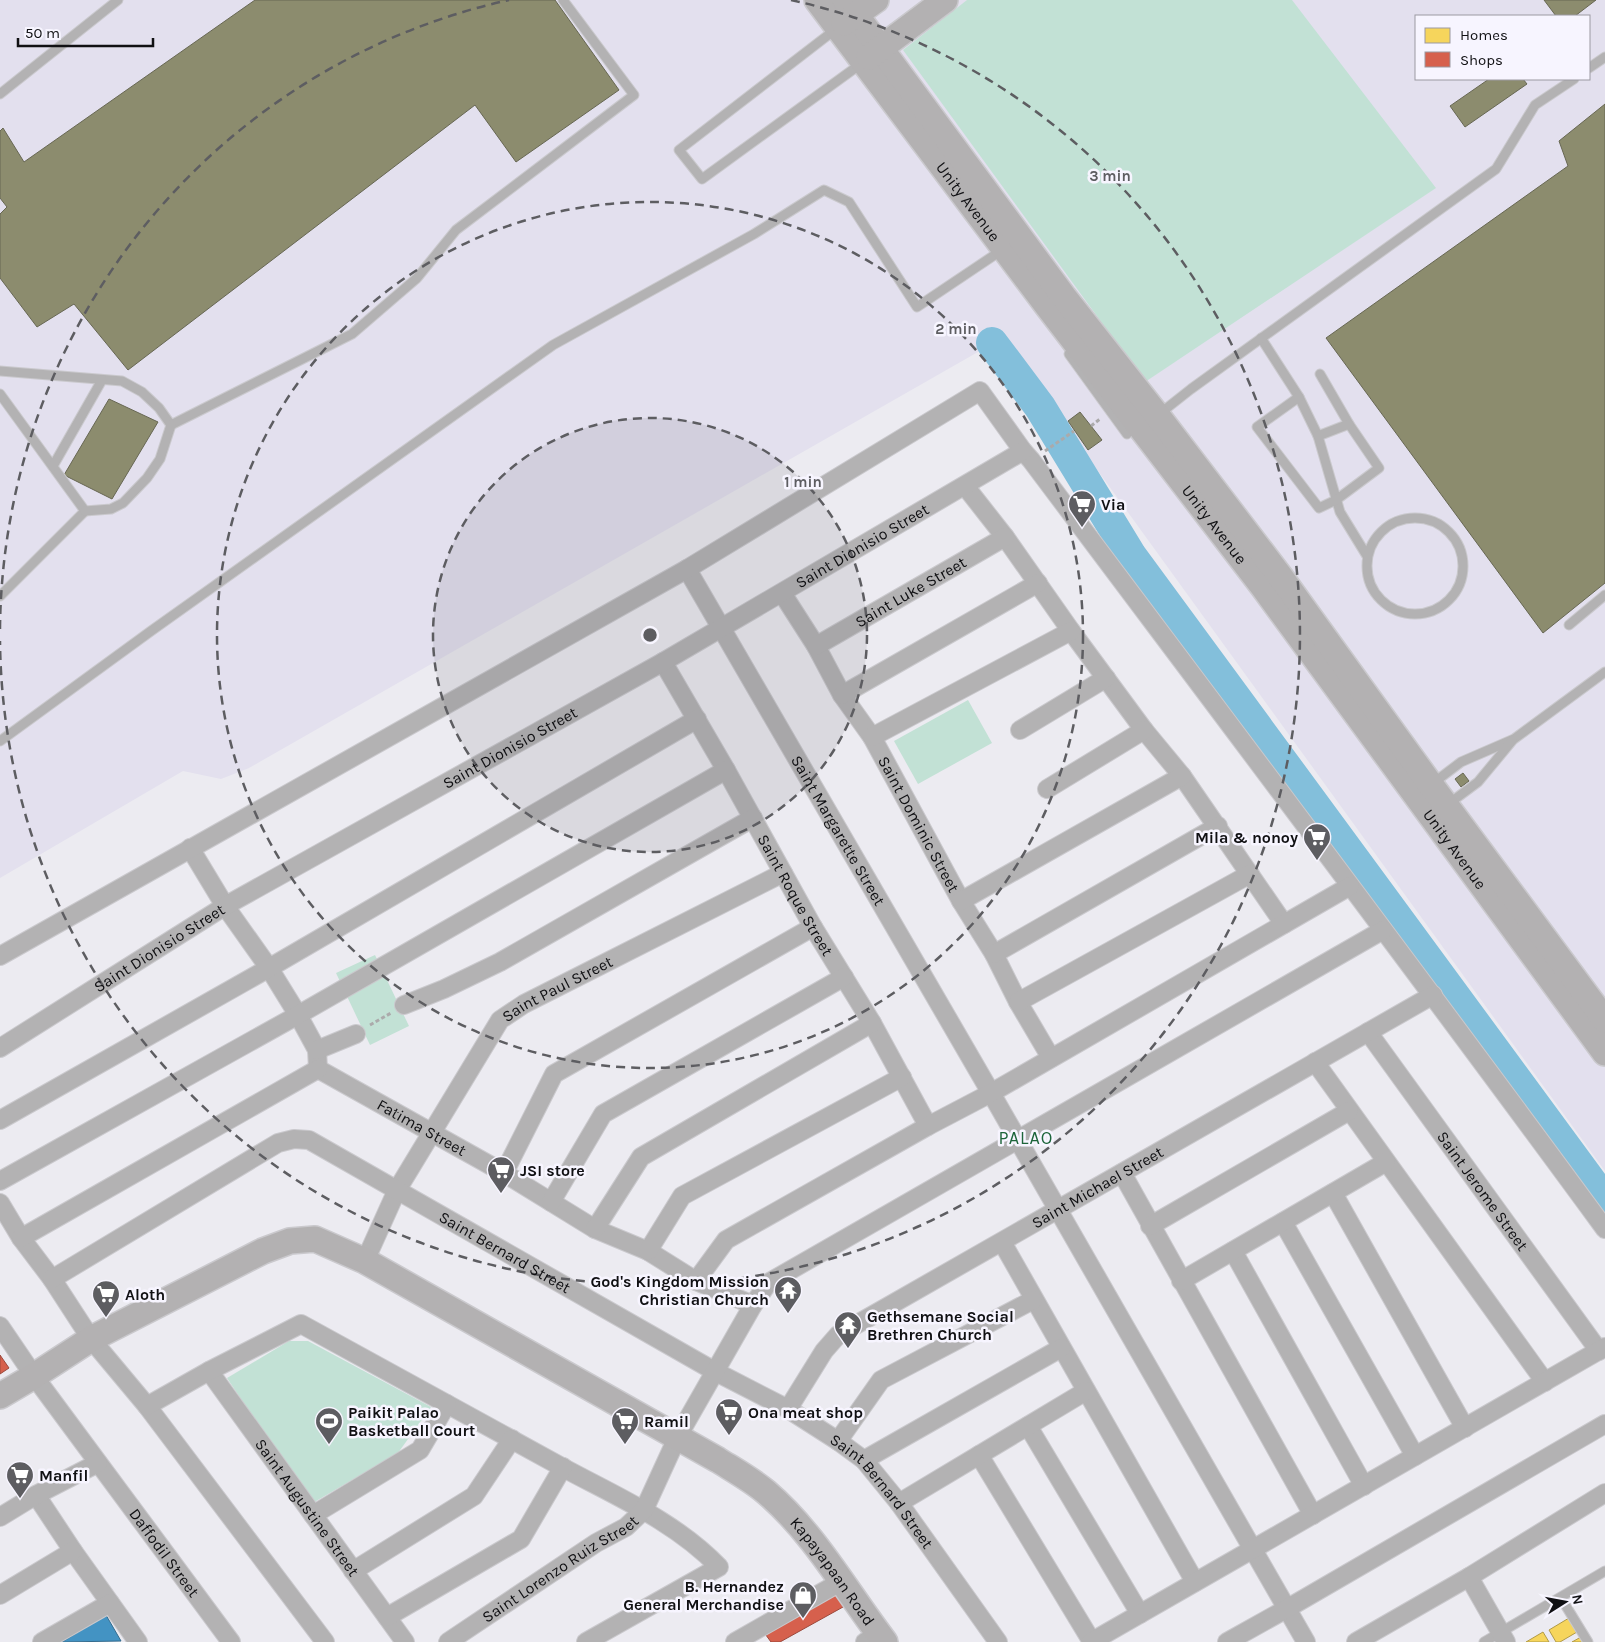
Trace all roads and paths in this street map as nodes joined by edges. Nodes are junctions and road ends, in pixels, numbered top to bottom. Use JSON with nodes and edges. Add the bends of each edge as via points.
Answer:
{"nodes":[{"id":1,"x":118,"y":0,"type":"edge"},
{"id":2,"x":563,"y":0,"type":"edge"},
{"id":3,"x":817,"y":0,"type":"edge"},
{"id":4,"x":876,"y":0,"type":"edge"},
{"id":5,"x":945,"y":0,"type":"edge"},
{"id":6,"x":846,"y":14,"type":"edge"},
{"id":7,"x":872,"y":55,"type":"junction"},
{"id":8,"x":1605,"y":57,"type":"edge"},
{"id":9,"x":1590,"y":67,"type":"edge"},
{"id":10,"x":1573,"y":80,"type":"edge"},
{"id":11,"x":0,"y":94,"type":"edge"},
{"id":12,"x":1004,"y":248,"type":"junction"},
{"id":13,"x":1261,"y":338,"type":"junction"},
{"id":14,"x":1064,"y":347,"type":"dead end"},
{"id":15,"x":0,"y":371,"type":"edge"},
{"id":16,"x":1320,"y":374,"type":"dead end"},
{"id":17,"x":102,"y":380,"type":"junction"},
{"id":18,"x":0,"y":394,"type":"edge"},
{"id":19,"x":1299,"y":397,"type":"junction"},
{"id":20,"x":1157,"y":415,"type":"junction"},
{"id":21,"x":1350,"y":424,"type":"junction"},
{"id":22,"x":171,"y":425,"type":"junction"},
{"id":23,"x":1074,"y":431,"type":"dead end"},
{"id":24,"x":1126,"y":434,"type":"dead end"},
{"id":25,"x":1318,"y":436,"type":"junction"},
{"id":26,"x":1048,"y":449,"type":"dead end"},
{"id":27,"x":1023,"y":452,"type":"junction"},
{"id":28,"x":53,"y":466,"type":"junction"},
{"id":29,"x":965,"y":486,"type":"junction"},
{"id":30,"x":1336,"y":500,"type":"junction"},
{"id":31,"x":85,"y":511,"type":"junction"},
{"id":32,"x":1005,"y":537,"type":"junction"},
{"id":33,"x":1367,"y":556,"type":"junction"},
{"id":34,"x":687,"y":569,"type":"junction"},
{"id":35,"x":1038,"y":583,"type":"junction"},
{"id":36,"x":782,"y":593,"type":"junction"},
{"id":37,"x":1605,"y":595,"type":"edge"},
{"id":38,"x":0,"y":596,"type":"edge"},
{"id":39,"x":1569,"y":625,"type":"dead end"},
{"id":40,"x":722,"y":628,"type":"junction"},
{"id":41,"x":1071,"y":631,"type":"junction"},
{"id":42,"x":816,"y":646,"type":"junction"},
{"id":43,"x":663,"y":662,"type":"junction"},
{"id":44,"x":1605,"y":672,"type":"edge"},
{"id":45,"x":1106,"y":678,"type":"junction"},
{"id":46,"x":842,"y":695,"type":"junction"},
{"id":47,"x":697,"y":719,"type":"junction"},
{"id":48,"x":1020,"y":730,"type":"dead end"},
{"id":49,"x":1144,"y":730,"type":"junction"},
{"id":50,"x":872,"y":737,"type":"junction"},
{"id":51,"x":1514,"y":739,"type":"junction"},
{"id":52,"x":0,"y":741,"type":"edge"},
{"id":53,"x":726,"y":770,"type":"junction"},
{"id":54,"x":1182,"y":776,"type":"junction"},
{"id":55,"x":1047,"y":789,"type":"dead end"},
{"id":56,"x":1423,"y":790,"type":"junction"},
{"id":57,"x":1439,"y":811,"type":"junction"},
{"id":58,"x":753,"y":818,"type":"junction"},
{"id":59,"x":1218,"y":826,"type":"junction"},
{"id":60,"x":190,"y":848,"type":"junction"},
{"id":61,"x":783,"y":873,"type":"junction"},
{"id":62,"x":1250,"y":874,"type":"junction"},
{"id":63,"x":1350,"y":886,"type":"junction"},
{"id":64,"x":961,"y":901,"type":"junction"},
{"id":65,"x":225,"y":906,"type":"junction"},
{"id":66,"x":1284,"y":924,"type":"junction"},
{"id":67,"x":813,"y":927,"type":"junction"},
{"id":68,"x":1382,"y":930,"type":"junction"},
{"id":69,"x":994,"y":954,"type":"junction"},
{"id":70,"x":0,"y":956,"type":"edge"},
{"id":71,"x":269,"y":968,"type":"junction"},
{"id":72,"x":844,"y":977,"type":"junction"},
{"id":73,"x":1433,"y":995,"type":"junction"},
{"id":74,"x":1018,"y":1002,"type":"junction"},
{"id":75,"x":404,"y":1005,"type":"joint"},
{"id":76,"x":298,"y":1016,"type":"junction"},
{"id":77,"x":1605,"y":1020,"type":"edge"},
{"id":78,"x":872,"y":1024,"type":"junction"},
{"id":79,"x":1368,"y":1032,"type":"junction"},
{"id":80,"x":356,"y":1034,"type":"joint"},
{"id":81,"x":0,"y":1048,"type":"edge"},
{"id":82,"x":317,"y":1050,"type":"junction"},
{"id":83,"x":1605,"y":1054,"type":"edge"},
{"id":84,"x":1052,"y":1058,"type":"junction"},
{"id":85,"x":1315,"y":1062,"type":"junction"},
{"id":86,"x":318,"y":1069,"type":"junction"},
{"id":87,"x":902,"y":1077,"type":"junction"},
{"id":88,"x":991,"y":1093,"type":"junction"},
{"id":89,"x":1349,"y":1111,"type":"junction"},
{"id":90,"x":0,"y":1120,"type":"edge"},
{"id":91,"x":928,"y":1126,"type":"junction"},
{"id":92,"x":432,"y":1133,"type":"junction"},
{"id":93,"x":1018,"y":1139,"type":"junction"},
{"id":94,"x":1386,"y":1162,"type":"junction"},
{"id":95,"x":504,"y":1173,"type":"junction"},
{"id":96,"x":1122,"y":1173,"type":"junction"},
{"id":97,"x":0,"y":1181,"type":"edge"},
{"id":98,"x":398,"y":1190,"type":"junction"},
{"id":99,"x":1333,"y":1193,"type":"junction"},
{"id":100,"x":550,"y":1202,"type":"junction"},
{"id":101,"x":0,"y":1203,"type":"edge"},
{"id":102,"x":1059,"y":1210,"type":"junction"},
{"id":103,"x":1283,"y":1222,"type":"junction"},
{"id":104,"x":1150,"y":1226,"type":"junction"},
{"id":105,"x":595,"y":1229,"type":"junction"},
{"id":106,"x":1605,"y":1229,"type":"edge"},
{"id":107,"x":22,"y":1238,"type":"junction"},
{"id":108,"x":1002,"y":1242,"type":"junction"},
{"id":109,"x":648,"y":1251,"type":"junction"},
{"id":110,"x":1233,"y":1251,"type":"junction"},
{"id":111,"x":365,"y":1261,"type":"junction"},
{"id":112,"x":52,"y":1279,"type":"junction"},
{"id":113,"x":696,"y":1281,"type":"junction"},
{"id":114,"x":1181,"y":1281,"type":"junction"},
{"id":115,"x":1034,"y":1300,"type":"junction"},
{"id":116,"x":752,"y":1305,"type":"junction"},
{"id":117,"x":0,"y":1326,"type":"edge"},
{"id":118,"x":91,"y":1339,"type":"junction"},
{"id":119,"x":1061,"y":1348,"type":"junction"},
{"id":120,"x":1602,"y":1349,"type":"edge"},
{"id":121,"x":209,"y":1371,"type":"junction"},
{"id":122,"x":716,"y":1372,"type":"junction"},
{"id":123,"x":34,"y":1376,"type":"junction"},
{"id":124,"x":1545,"y":1382,"type":"junction"},
{"id":125,"x":1086,"y":1391,"type":"junction"},
{"id":126,"x":0,"y":1396,"type":"edge"},
{"id":127,"x":447,"y":1404,"type":"junction"},
{"id":128,"x":147,"y":1406,"type":"junction"},
{"id":129,"x":788,"y":1409,"type":"junction"},
{"id":130,"x":1605,"y":1424,"type":"edge"},
{"id":131,"x":1028,"y":1426,"type":"junction"},
{"id":132,"x":1465,"y":1428,"type":"junction"},
{"id":133,"x":677,"y":1438,"type":"junction"},
{"id":134,"x":512,"y":1439,"type":"junction"},
{"id":135,"x":838,"y":1441,"type":"junction"},
{"id":136,"x":979,"y":1456,"type":"junction"},
{"id":137,"x":1415,"y":1456,"type":"junction"},
{"id":138,"x":864,"y":1460,"type":"junction"},
{"id":139,"x":98,"y":1463,"type":"junction"},
{"id":140,"x":563,"y":1467,"type":"junction"},
{"id":141,"x":1364,"y":1486,"type":"junction"},
{"id":142,"x":1605,"y":1493,"type":"edge"},
{"id":143,"x":36,"y":1496,"type":"junction"},
{"id":144,"x":899,"y":1503,"type":"junction"},
{"id":145,"x":644,"y":1510,"type":"junction"},
{"id":146,"x":313,"y":1515,"type":"junction"},
{"id":147,"x":1313,"y":1515,"type":"junction"},
{"id":148,"x":0,"y":1517,"type":"edge"},
{"id":149,"x":1254,"y":1549,"type":"junction"},
{"id":150,"x":73,"y":1551,"type":"junction"},
{"id":151,"x":354,"y":1571,"type":"junction"},
{"id":152,"x":1605,"y":1571,"type":"edge"},
{"id":153,"x":1469,"y":1577,"type":"junction"},
{"id":154,"x":842,"y":1581,"type":"junction"},
{"id":155,"x":1195,"y":1582,"type":"junction"},
{"id":156,"x":0,"y":1595,"type":"edge"},
{"id":157,"x":1560,"y":1598,"type":"junction"},
{"id":158,"x":110,"y":1603,"type":"junction"},
{"id":159,"x":1288,"y":1608,"type":"junction"},
{"id":160,"x":1140,"y":1614,"type":"junction"},
{"id":161,"x":386,"y":1617,"type":"junction"},
{"id":162,"x":1503,"y":1637,"type":"edge"},
{"id":163,"x":876,"y":1639,"type":"edge"},
{"id":164,"x":42,"y":1642,"type":"edge"},
{"id":165,"x":138,"y":1642,"type":"edge"},
{"id":166,"x":231,"y":1642,"type":"edge"},
{"id":167,"x":325,"y":1642,"type":"edge"},
{"id":168,"x":405,"y":1642,"type":"edge"},
{"id":169,"x":448,"y":1642,"type":"edge"},
{"id":170,"x":586,"y":1642,"type":"edge"},
{"id":171,"x":735,"y":1642,"type":"edge"},
{"id":172,"x":998,"y":1642,"type":"edge"},
{"id":173,"x":1091,"y":1642,"type":"edge"},
{"id":174,"x":1226,"y":1642,"type":"edge"},
{"id":175,"x":1306,"y":1642,"type":"edge"},
{"id":176,"x":1356,"y":1642,"type":"edge"},
{"id":177,"x":1484,"y":1642,"type":"edge"},
{"id":178,"x":1588,"y":1642,"type":"edge"}],
"edges":[{"from":1,"to":11,"type":"lane"},
{"from":2,"to":22,"type":"lane","via":[[634,95],[456,230],[418,278],[352,334]]},
{"from":3,"to":6,"type":"street","name":"Unity Avenue"},
{"from":4,"to":6,"type":"street"},
{"from":5,"to":7,"type":"street"},
{"from":6,"to":7,"type":"street","name":"Unity Avenue"},
{"from":6,"to":7,"type":"lane","via":[[679,150],[702,179]]},
{"from":7,"to":12,"type":"street","name":"Unity Avenue","via":[[908,119]]},
{"from":7,"to":20,"type":"street","name":"Unity Avenue"},
{"from":8,"to":9,"type":"lane"},
{"from":10,"to":13,"type":"lane","via":[[1535,106],[1496,169]]},
{"from":12,"to":52,"type":"lane","via":[[917,307],[849,202],[824,190],[754,234],[553,345]]},
{"from":12,"to":56,"type":"street","name":"Unity Avenue","via":[[1059,330]]},
{"from":13,"to":19,"type":"lane"},
{"from":13,"to":20,"type":"lane"},
{"from":14,"to":24,"type":"lane"},
{"from":15,"to":17,"type":"lane"},
{"from":16,"to":21,"type":"lane"},
{"from":17,"to":22,"type":"lane","via":[[122,381],[142,392]]},
{"from":17,"to":28,"type":"lane"},
{"from":18,"to":28,"type":"lane"},
{"from":19,"to":25,"type":"lane"},
{"from":19,"to":30,"type":"lane","via":[[1257,427],[1319,508]]},
{"from":20,"to":56,"type":"street","name":"Unity Avenue","via":[[1280,576]]},
{"from":21,"to":25,"type":"lane"},
{"from":21,"to":30,"type":"lane","via":[[1379,468]]},
{"from":22,"to":31,"type":"lane","via":[[160,459],[129,497],[111,509]]},
{"from":23,"to":26,"type":"path"},
{"from":25,"to":30,"type":"lane"},
{"from":27,"to":29,"type":"street","name":"Saint Dionisio Street"},
{"from":27,"to":34,"type":"street","via":[[980,391]]},
{"from":27,"to":63,"type":"street"},
{"from":28,"to":31,"type":"lane"},
{"from":29,"to":32,"type":"street"},
{"from":29,"to":36,"type":"street","name":"Saint Dionisio Street"},
{"from":30,"to":33,"type":"lane"},
{"from":31,"to":38,"type":"lane"},
{"from":32,"to":35,"type":"street"},
{"from":32,"to":42,"type":"street","name":"Saint Luke Street"},
{"from":33,"to":33,"type":"lane","via":[[1369,582],[1384,604],[1408,615],[1438,610],[1453,597],[1462,580],[1464,560],[1458,541],[1444,527],[1427,518],[1407,518],[1389,524],[1375,538]]},
{"from":34,"to":40,"type":"street","name":"Saint Margarette Street"},
{"from":34,"to":60,"type":"street"},
{"from":35,"to":41,"type":"street"},
{"from":35,"to":46,"type":"street"},
{"from":36,"to":40,"type":"street","name":"Saint Dionisio Street"},
{"from":36,"to":42,"type":"street","name":"Saint Dominic Street"},
{"from":37,"to":39,"type":"lane"},
{"from":40,"to":43,"type":"street","name":"Saint Dionisio Street"},
{"from":40,"to":88,"type":"street","name":"Saint Margarette Street"},
{"from":41,"to":45,"type":"street"},
{"from":41,"to":50,"type":"street"},
{"from":42,"to":46,"type":"street","name":"Saint Dominic Street"},
{"from":43,"to":47,"type":"street","name":"Saint Roque Street"},
{"from":43,"to":65,"type":"street","name":"Saint Dionisio Street"},
{"from":44,"to":51,"type":"lane"},
{"from":45,"to":48,"type":"street"},
{"from":45,"to":49,"type":"street"},
{"from":46,"to":50,"type":"street","name":"Saint Dominic Street"},
{"from":47,"to":53,"type":"street","name":"Saint Roque Street"},
{"from":47,"to":71,"type":"street"},
{"from":49,"to":54,"type":"street"},
{"from":49,"to":55,"type":"street"},
{"from":50,"to":64,"type":"street","name":"Saint Dominic Street"},
{"from":51,"to":56,"type":"lane","via":[[1461,762]]},
{"from":51,"to":57,"type":"lane","via":[[1478,782]]},
{"from":53,"to":58,"type":"street","name":"Saint Roque Street"},
{"from":53,"to":76,"type":"street"},
{"from":54,"to":59,"type":"street"},
{"from":54,"to":64,"type":"street"},
{"from":56,"to":57,"type":"street","name":"Unity Avenue"},
{"from":57,"to":77,"type":"street","name":"Unity Avenue"},
{"from":57,"to":83,"type":"street","name":"Unity Avenue"},
{"from":58,"to":61,"type":"street","name":"Saint Roque Street"},
{"from":58,"to":75,"type":"street","via":[[500,962]]},
{"from":59,"to":62,"type":"street"},
{"from":59,"to":69,"type":"street"},
{"from":60,"to":65,"type":"street"},
{"from":60,"to":70,"type":"street"},
{"from":61,"to":67,"type":"street","name":"Saint Roque Street"},
{"from":61,"to":92,"type":"street","name":"Saint Paul Street","via":[[524,1004],[500,1020]]},
{"from":62,"to":66,"type":"street"},
{"from":62,"to":74,"type":"street"},
{"from":63,"to":66,"type":"street"},
{"from":63,"to":68,"type":"street"},
{"from":64,"to":69,"type":"street","name":"Saint Dominic Street"},
{"from":65,"to":71,"type":"street"},
{"from":65,"to":81,"type":"street","name":"Saint Dionisio Street"},
{"from":66,"to":84,"type":"street"},
{"from":67,"to":72,"type":"street","name":"Saint Roque Street"},
{"from":67,"to":95,"type":"street","via":[[554,1074]]},
{"from":68,"to":73,"type":"street"},
{"from":68,"to":93,"type":"street"},
{"from":69,"to":74,"type":"street","name":"Saint Dominic Street"},
{"from":71,"to":76,"type":"street"},
{"from":71,"to":90,"type":"street"},
{"from":72,"to":78,"type":"street","name":"Saint Roque Street"},
{"from":72,"to":100,"type":"street","via":[[604,1114]]},
{"from":73,"to":79,"type":"street","name":"Saint Michael Street"},
{"from":73,"to":106,"type":"street"},
{"from":74,"to":84,"type":"street","name":"Saint Dominic Street"},
{"from":75,"to":80,"type":"path"},
{"from":76,"to":82,"type":"street"},
{"from":76,"to":97,"type":"street"},
{"from":78,"to":87,"type":"street","name":"Saint Roque Street"},
{"from":78,"to":105,"type":"street","via":[[641,1157]]},
{"from":79,"to":85,"type":"street","name":"Saint Michael Street"},
{"from":79,"to":120,"type":"street","name":"Saint Jerome Street"},
{"from":80,"to":82,"type":"street"},
{"from":82,"to":86,"type":"street"},
{"from":84,"to":88,"type":"street"},
{"from":85,"to":89,"type":"street"},
{"from":85,"to":96,"type":"street","name":"Saint Michael Street"},
{"from":86,"to":92,"type":"street","name":"Fatima Street"},
{"from":86,"to":107,"type":"street"},
{"from":87,"to":91,"type":"street","name":"Saint Roque Street"},
{"from":87,"to":109,"type":"street","via":[[682,1196]]},
{"from":88,"to":91,"type":"street"},
{"from":88,"to":93,"type":"street","name":"Saint Margarette Street"},
{"from":89,"to":94,"type":"street"},
{"from":89,"to":104,"type":"street"},
{"from":91,"to":113,"type":"street","via":[[726,1240]]},
{"from":92,"to":95,"type":"street","name":"Fatima Street"},
{"from":92,"to":98,"type":"street","name":"Saint Paul Street"},
{"from":93,"to":102,"type":"street","name":"Saint Margarette Street"},
{"from":93,"to":116,"type":"street","via":[[768,1283]]},
{"from":94,"to":99,"type":"street"},
{"from":94,"to":124,"type":"street"},
{"from":95,"to":100,"type":"street","name":"Fatima Street"},
{"from":96,"to":102,"type":"street","name":"Saint Michael Street"},
{"from":96,"to":104,"type":"street"},
{"from":98,"to":111,"type":"street","name":"Saint Paul Street"},
{"from":98,"to":112,"type":"street","name":"Saint Bernard Street","via":[[309,1140],[286,1140]]},
{"from":98,"to":122,"type":"street","name":"Saint Bernard Street"},
{"from":99,"to":103,"type":"street"},
{"from":99,"to":132,"type":"street"},
{"from":100,"to":105,"type":"street","name":"Fatima Street"},
{"from":101,"to":107,"type":"street"},
{"from":102,"to":108,"type":"street","name":"Saint Michael Street"},
{"from":102,"to":149,"type":"street","name":"Saint Margarette Street"},
{"from":103,"to":110,"type":"street"},
{"from":103,"to":137,"type":"street"},
{"from":104,"to":114,"type":"street"},
{"from":105,"to":109,"type":"street","name":"Fatima Street"},
{"from":107,"to":112,"type":"street"},
{"from":108,"to":115,"type":"street"},
{"from":108,"to":129,"type":"street","name":"Saint Michael Street","via":[[838,1335],[824,1351]]},
{"from":109,"to":113,"type":"street","name":"Fatima Street"},
{"from":110,"to":114,"type":"street"},
{"from":110,"to":141,"type":"street"},
{"from":111,"to":118,"type":"street","name":"Kapayapaan Road","via":[[315,1239],[290,1242],[263,1251]]},
{"from":111,"to":133,"type":"street","name":"Kapayapaan Road"},
{"from":112,"to":118,"type":"street"},
{"from":113,"to":116,"type":"street","name":"Fatima Street"},
{"from":114,"to":147,"type":"street"},
{"from":115,"to":119,"type":"street"},
{"from":115,"to":135,"type":"street","via":[[881,1380]]},
{"from":116,"to":122,"type":"street"},
{"from":117,"to":123,"type":"street","name":"Daffodil Street"},
{"from":118,"to":123,"type":"street","name":"Kapayapaan Road"},
{"from":118,"to":128,"type":"street"},
{"from":119,"to":125,"type":"street"},
{"from":119,"to":138,"type":"street"},
{"from":120,"to":124,"type":"street"},
{"from":121,"to":127,"type":"street","via":[[301,1324]]},
{"from":121,"to":128,"type":"street"},
{"from":121,"to":146,"type":"street","name":"Saint Augustine Street"},
{"from":122,"to":129,"type":"street","name":"Saint Bernard Street"},
{"from":122,"to":133,"type":"street"},
{"from":123,"to":126,"type":"street","name":"Kapayapaan Road"},
{"from":123,"to":139,"type":"street","name":"Daffodil Street"},
{"from":124,"to":132,"type":"street"},
{"from":125,"to":131,"type":"street"},
{"from":125,"to":155,"type":"street"},
{"from":127,"to":134,"type":"street"},
{"from":127,"to":146,"type":"street","via":[[420,1450]]},
{"from":128,"to":167,"type":"street"},
{"from":129,"to":135,"type":"street","name":"Saint Bernard Street"},
{"from":130,"to":159,"type":"street"},
{"from":131,"to":136,"type":"street"},
{"from":131,"to":160,"type":"street"},
{"from":132,"to":137,"type":"street"},
{"from":133,"to":145,"type":"street"},
{"from":133,"to":154,"type":"street","name":"Kapayapaan Road","via":[[718,1460],[778,1502]]},
{"from":134,"to":140,"type":"street"},
{"from":134,"to":151,"type":"street","via":[[474,1496]]},
{"from":135,"to":138,"type":"street","name":"Saint Bernard Street"},
{"from":136,"to":144,"type":"street"},
{"from":136,"to":173,"type":"street"},
{"from":137,"to":141,"type":"street"},
{"from":138,"to":144,"type":"street","name":"Saint Bernard Street"},
{"from":139,"to":143,"type":"street"},
{"from":139,"to":166,"type":"street","name":"Daffodil Street"},
{"from":140,"to":145,"type":"street"},
{"from":140,"to":161,"type":"street","via":[[521,1539]]},
{"from":141,"to":147,"type":"street"},
{"from":142,"to":153,"type":"street"},
{"from":143,"to":148,"type":"street"},
{"from":143,"to":150,"type":"street"},
{"from":144,"to":172,"type":"street","name":"Saint Bernard Street"},
{"from":145,"to":169,"type":"street","name":"Saint Lorenzo Ruiz Street","via":[[626,1527],[596,1543]]},
{"from":145,"to":170,"type":"street","via":[[702,1549],[719,1567]]},
{"from":146,"to":151,"type":"street","name":"Saint Augustine Street"},
{"from":147,"to":149,"type":"street"},
{"from":149,"to":155,"type":"street"},
{"from":149,"to":159,"type":"street","name":"Saint Margarette Street"},
{"from":150,"to":156,"type":"street"},
{"from":150,"to":158,"type":"street"},
{"from":151,"to":161,"type":"street","name":"Saint Augustine Street"},
{"from":152,"to":157,"type":"lane"},
{"from":153,"to":162,"type":"street"},
{"from":153,"to":176,"type":"street"},
{"from":154,"to":163,"type":"street","name":"Kapayapaan Road"},
{"from":154,"to":171,"type":"street"},
{"from":155,"to":160,"type":"street"},
{"from":157,"to":162,"type":"lane"},
{"from":157,"to":178,"type":"lane"},
{"from":158,"to":164,"type":"street"},
{"from":158,"to":165,"type":"street"},
{"from":159,"to":174,"type":"street"},
{"from":159,"to":175,"type":"street","name":"Saint Margarette Street"},
{"from":160,"to":173,"type":"street"},
{"from":161,"to":168,"type":"street","name":"Saint Augustine Street"},
{"from":162,"to":177,"type":"lane"}]}
